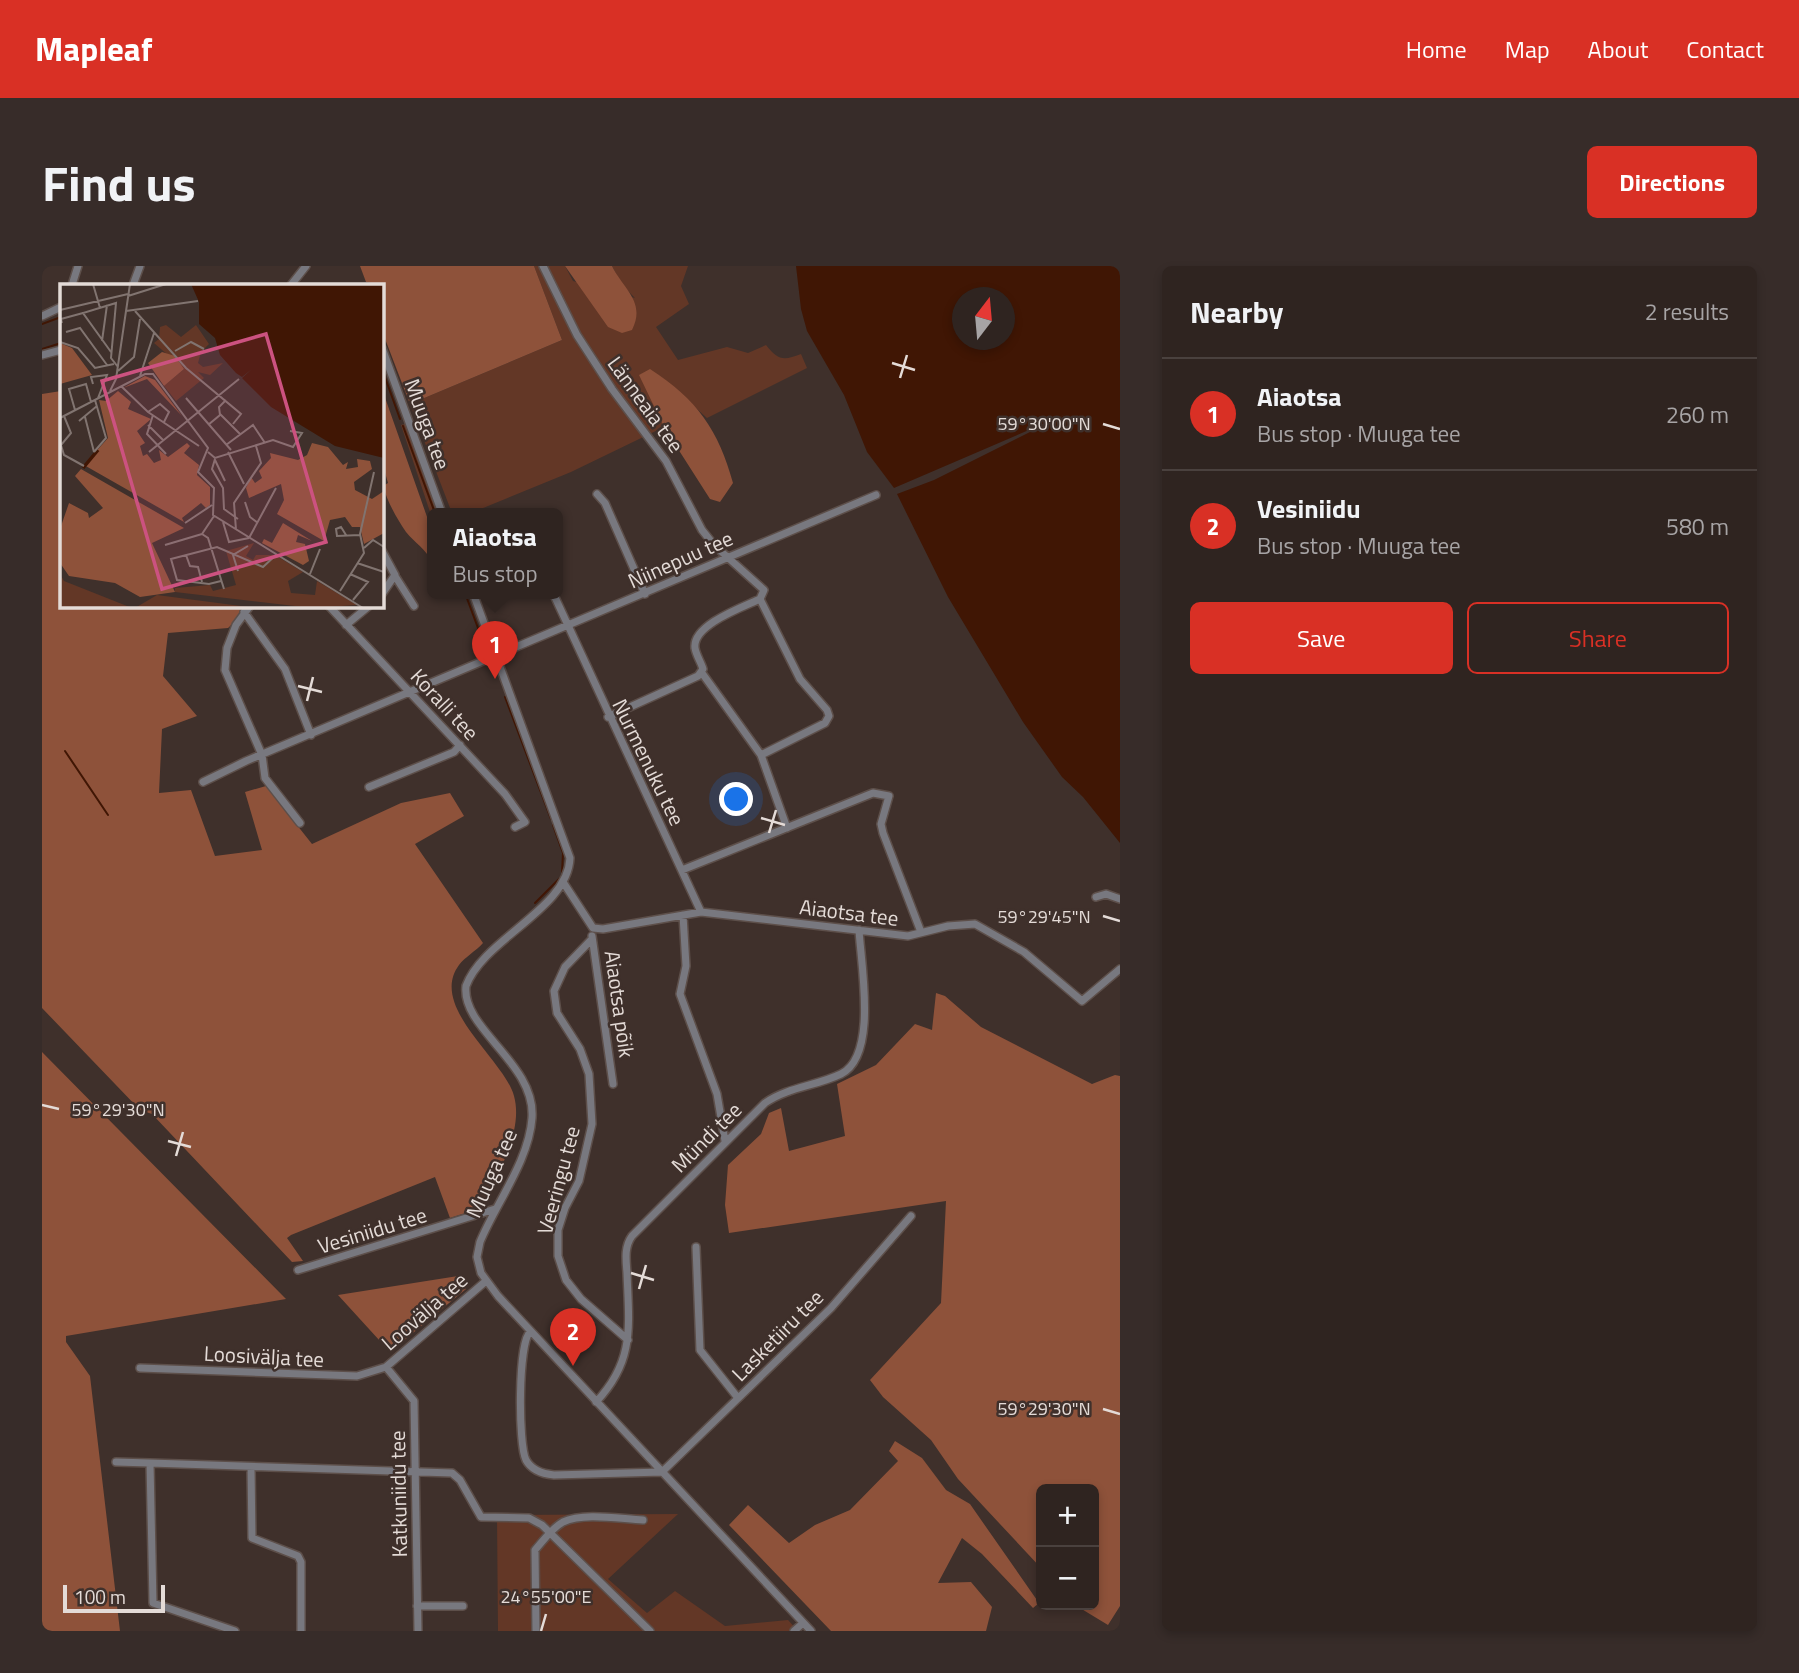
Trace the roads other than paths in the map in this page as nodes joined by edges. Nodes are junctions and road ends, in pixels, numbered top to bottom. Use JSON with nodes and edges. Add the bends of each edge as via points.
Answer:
{"nodes":[{"id":1,"x":78,"y":266,"type":"edge"},
{"id":2,"x":140,"y":266,"type":"edge"},
{"id":3,"x":306,"y":266,"type":"edge"},
{"id":4,"x":543,"y":266,"type":"edge"},
{"id":5,"x":72,"y":284,"type":"edge"},
{"id":6,"x":132,"y":284,"type":"edge"},
{"id":7,"x":292,"y":284,"type":"edge"},
{"id":8,"x":60,"y":307,"type":"edge"},
{"id":9,"x":42,"y":316,"type":"edge"},
{"id":10,"x":60,"y":350,"type":"edge"},
{"id":11,"x":383,"y":351,"type":"edge"},
{"id":12,"x":42,"y":355,"type":"edge"},
{"id":13,"x":597,"y":494,"type":"dead end"},
{"id":14,"x":876,"y":495,"type":"dead end"},
{"id":15,"x":440,"y":508,"type":"edge"},
{"id":16,"x":383,"y":553,"type":"edge"},
{"id":17,"x":728,"y":557,"type":"junction"},
{"id":18,"x":395,"y":575,"type":"junction"},
{"id":19,"x":383,"y":593,"type":"edge"},
{"id":20,"x":645,"y":594,"type":"junction"},
{"id":21,"x":475,"y":599,"type":"edge"},
{"id":22,"x":555,"y":599,"type":"edge"},
{"id":23,"x":760,"y":599,"type":"junction"},
{"id":24,"x":414,"y":606,"type":"dead end"},
{"id":25,"x":249,"y":607,"type":"edge"},
{"id":26,"x":330,"y":607,"type":"edge"},
{"id":27,"x":368,"y":607,"type":"edge"},
{"id":28,"x":244,"y":612,"type":"junction"},
{"id":29,"x":346,"y":625,"type":"junction"},
{"id":30,"x":566,"y":627,"type":"junction"},
{"id":31,"x":497,"y":655,"type":"junction"},
{"id":32,"x":702,"y":673,"type":"junction"},
{"id":33,"x":409,"y":692,"type":"junction"},
{"id":34,"x":608,"y":717,"type":"junction"},
{"id":35,"x":311,"y":735,"type":"junction"},
{"id":36,"x":460,"y":745,"type":"junction"},
{"id":37,"x":262,"y":755,"type":"junction"},
{"id":38,"x":761,"y":755,"type":"junction"},
{"id":39,"x":203,"y":782,"type":"dead end"},
{"id":40,"x":369,"y":787,"type":"dead end"},
{"id":41,"x":300,"y":823,"type":"dead end"},
{"id":42,"x":515,"y":827,"type":"dead end"},
{"id":43,"x":787,"y":828,"type":"junction"},
{"id":44,"x":682,"y":870,"type":"junction"},
{"id":45,"x":563,"y":882,"type":"junction"},
{"id":46,"x":1096,"y":897,"type":"dead end"},
{"id":47,"x":1120,"y":899,"type":"edge"},
{"id":48,"x":701,"y":912,"type":"junction"},
{"id":49,"x":683,"y":915,"type":"junction"},
{"id":50,"x":593,"y":928,"type":"junction"},
{"id":51,"x":859,"y":930,"type":"junction"},
{"id":52,"x":921,"y":932,"type":"junction"},
{"id":53,"x":592,"y":939,"type":"junction"},
{"id":54,"x":1120,"y":969,"type":"edge"},
{"id":55,"x":613,"y":1084,"type":"dead end"},
{"id":56,"x":725,"y":1141,"type":"junction"},
{"id":57,"x":495,"y":1209,"type":"junction"},
{"id":58,"x":911,"y":1216,"type":"dead end"},
{"id":59,"x":696,"y":1247,"type":"dead end"},
{"id":60,"x":298,"y":1270,"type":"dead end"},
{"id":61,"x":486,"y":1281,"type":"junction"},
{"id":62,"x":530,"y":1332,"type":"junction"},
{"id":63,"x":628,"y":1340,"type":"junction"},
{"id":64,"x":386,"y":1367,"type":"junction"},
{"id":65,"x":140,"y":1368,"type":"dead end"},
{"id":66,"x":738,"y":1398,"type":"junction"},
{"id":67,"x":596,"y":1402,"type":"junction"},
{"id":68,"x":116,"y":1462,"type":"dead end"},
{"id":69,"x":150,"y":1463,"type":"junction"},
{"id":70,"x":251,"y":1467,"type":"junction"},
{"id":71,"x":415,"y":1472,"type":"junction"},
{"id":72,"x":662,"y":1472,"type":"junction"},
{"id":73,"x":643,"y":1520,"type":"dead end"},
{"id":74,"x":550,"y":1533,"type":"junction"},
{"id":75,"x":417,"y":1606,"type":"junction"},
{"id":76,"x":463,"y":1606,"type":"dead end"},
{"id":77,"x":803,"y":1623,"type":"junction"},
{"id":78,"x":235,"y":1631,"type":"edge"},
{"id":79,"x":301,"y":1631,"type":"edge"},
{"id":80,"x":418,"y":1631,"type":"edge"},
{"id":81,"x":536,"y":1631,"type":"edge"},
{"id":82,"x":650,"y":1631,"type":"edge"},
{"id":83,"x":794,"y":1631,"type":"edge"},
{"id":84,"x":811,"y":1631,"type":"edge"}],
"edges":[{"from":1,"to":5,"type":"street"},
{"from":2,"to":6,"type":"street"},
{"from":3,"to":7,"type":"street"},
{"from":4,"to":17,"type":"street","name":"Länneaia tee","via":[[577,335],[666,461],[702,530]]},
{"from":8,"to":9,"type":"street"},
{"from":10,"to":12,"type":"street"},
{"from":11,"to":15,"type":"street","name":"Muuga tee"},
{"from":13,"to":20,"type":"street"},
{"from":14,"to":17,"type":"street","name":"Niinepuu tee"},
{"from":16,"to":18,"type":"street"},
{"from":17,"to":20,"type":"street","name":"Niinepuu tee"},
{"from":17,"to":23,"type":"street","name":"Länneaia tee","via":[[764,590]]},
{"from":18,"to":19,"type":"street"},
{"from":18,"to":24,"type":"street"},
{"from":20,"to":30,"type":"street","name":"Niinepuu tee"},
{"from":21,"to":31,"type":"street"},
{"from":22,"to":30,"type":"street","name":"Nurmenuku tee"},
{"from":23,"to":32,"type":"street","via":[[704,627],[695,649]]},
{"from":23,"to":38,"type":"street","via":[[800,678],[829,716],[825,723]]},
{"from":25,"to":28,"type":"street"},
{"from":26,"to":29,"type":"street","name":"Koralli tee"},
{"from":27,"to":29,"type":"street"},
{"from":28,"to":35,"type":"street","via":[[285,669]]},
{"from":28,"to":37,"type":"street","via":[[227,648],[225,670]]},
{"from":29,"to":33,"type":"street","name":"Koralli tee"},
{"from":30,"to":31,"type":"street","name":"Niinepuu tee"},
{"from":30,"to":34,"type":"street","name":"Nurmenuku tee"},
{"from":31,"to":33,"type":"street","name":"Niinepuu tee"},
{"from":31,"to":45,"type":"street","via":[[568,850]]},
{"from":32,"to":34,"type":"street"},
{"from":32,"to":38,"type":"street"},
{"from":33,"to":35,"type":"street","name":"Niinepuu tee"},
{"from":33,"to":36,"type":"street","name":"Koralli tee"},
{"from":34,"to":44,"type":"street","name":"Nurmenuku tee"},
{"from":35,"to":37,"type":"street","name":"Niinepuu tee"},
{"from":36,"to":40,"type":"street","via":[[454,752]]},
{"from":36,"to":42,"type":"street","name":"Koralli tee","via":[[525,821]]},
{"from":37,"to":39,"type":"street","name":"Niinepuu tee"},
{"from":37,"to":41,"type":"street","via":[[268,784]]},
{"from":38,"to":43,"type":"street"},
{"from":43,"to":44,"type":"street"},
{"from":43,"to":52,"type":"street","via":[[873,793],[888,796],[883,833]]},
{"from":44,"to":48,"type":"street","name":"Nurmenuku tee"},
{"from":45,"to":50,"type":"street"},
{"from":45,"to":57,"type":"street","name":"Muuga tee","via":[[481,962],[466,986],[469,1007],[525,1082],[531,1102],[529,1136]]},
{"from":46,"to":47,"type":"street","via":[[1106,894]]},
{"from":48,"to":49,"type":"street","name":"Aiaotsa tee"},
{"from":48,"to":51,"type":"street","name":"Aiaotsa tee"},
{"from":49,"to":50,"type":"street","name":"Aiaotsa tee"},
{"from":49,"to":56,"type":"street","via":[[686,965],[680,994],[717,1094]]},
{"from":50,"to":53,"type":"street","name":"Aiaotsa põik"},
{"from":51,"to":52,"type":"street","name":"Aiaotsa tee","via":[[908,936]]},
{"from":51,"to":56,"type":"street","name":"Mündi tee","via":[[865,1032],[849,1068],[775,1096]]},
{"from":52,"to":54,"type":"street","name":"Aiaotsa tee","via":[[975,924],[1024,953],[1082,1001]]},
{"from":53,"to":55,"type":"street","name":"Aiaotsa põik"},
{"from":53,"to":63,"type":"street","name":"Veeringu tee","via":[[565,967],[554,990],[557,1013],[580,1049],[589,1074],[592,1124],[579,1181],[558,1230],[558,1256],[566,1280],[581,1299]]},
{"from":56,"to":63,"type":"street","name":"Mündi tee","via":[[628,1241]]},
{"from":57,"to":60,"type":"street","name":"Vesiniidu tee"},
{"from":57,"to":61,"type":"street","name":"Muuga tee","via":[[477,1252]]},
{"from":58,"to":66,"type":"street","name":"Lasketiiru tee","via":[[831,1308]]},
{"from":59,"to":66,"type":"street","via":[[700,1350]]},
{"from":61,"to":62,"type":"street","name":"Muuga tee"},
{"from":61,"to":64,"type":"street","name":"Loovälja tee"},
{"from":62,"to":67,"type":"street","name":"Muuga tee"},
{"from":62,"to":72,"type":"street","via":[[523,1343],[522,1413],[522,1447],[530,1465],[554,1475]]},
{"from":63,"to":67,"type":"street","name":"Mündi tee","via":[[621,1369]]},
{"from":64,"to":65,"type":"street","name":"Loosivälja tee","via":[[348,1377]]},
{"from":64,"to":71,"type":"street","name":"Katkuniidu tee","via":[[414,1401]]},
{"from":66,"to":72,"type":"street","name":"Lasketiiru tee"},
{"from":67,"to":72,"type":"street","name":"Muuga tee"},
{"from":68,"to":69,"type":"street"},
{"from":69,"to":70,"type":"street"},
{"from":69,"to":78,"type":"street","via":[[153,1603]]},
{"from":70,"to":71,"type":"street"},
{"from":70,"to":79,"type":"street","via":[[252,1538],[298,1556],[301,1562]]},
{"from":71,"to":74,"type":"street","via":[[452,1473],[481,1517],[529,1518]]},
{"from":71,"to":75,"type":"street","name":"Katkuniidu tee"},
{"from":72,"to":77,"type":"street","name":"Muuga tee"},
{"from":73,"to":74,"type":"street","via":[[573,1518]]},
{"from":74,"to":81,"type":"street","via":[[535,1550]]},
{"from":74,"to":82,"type":"street"},
{"from":75,"to":76,"type":"street"},
{"from":75,"to":80,"type":"street","name":"Katkuniidu tee"},
{"from":77,"to":83,"type":"street"},
{"from":77,"to":84,"type":"street","name":"Muuga tee"}]}
